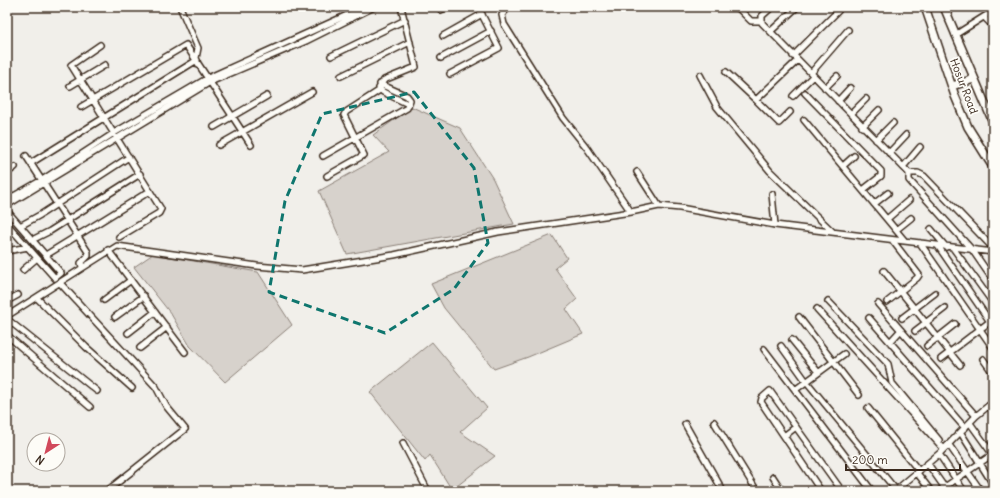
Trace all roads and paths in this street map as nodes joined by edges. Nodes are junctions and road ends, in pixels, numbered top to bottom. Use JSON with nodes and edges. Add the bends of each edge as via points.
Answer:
{"nodes":[{"id":1,"x":180,"y":7,"type":"edge"},
{"id":2,"x":365,"y":7,"type":"edge"},
{"id":3,"x":374,"y":7,"type":"edge"},
{"id":4,"x":401,"y":7,"type":"edge"},
{"id":5,"x":447,"y":7,"type":"edge"},
{"id":6,"x":478,"y":7,"type":"edge"},
{"id":7,"x":508,"y":7,"type":"edge"},
{"id":8,"x":737,"y":7,"type":"edge"},
{"id":9,"x":772,"y":7,"type":"edge"},
{"id":10,"x":797,"y":7,"type":"edge"},
{"id":11,"x":925,"y":7,"type":"edge"},
{"id":12,"x":944,"y":7,"type":"edge"},
{"id":13,"x":441,"y":10,"type":"dead end"},
{"id":14,"x":838,"y":11,"type":"dead end"},
{"id":15,"x":993,"y":11,"type":"edge"},
{"id":16,"x":482,"y":14,"type":"junction"},
{"id":17,"x":984,"y":17,"type":"junction"},
{"id":18,"x":405,"y":20,"type":"junction"},
{"id":19,"x":761,"y":21,"type":"junction"},
{"id":20,"x":993,"y":26,"type":"edge"},
{"id":21,"x":848,"y":30,"type":"dead end"},
{"id":22,"x":491,"y":31,"type":"junction"},
{"id":23,"x":771,"y":31,"type":"junction"},
{"id":24,"x":443,"y":36,"type":"dead end"},
{"id":25,"x":955,"y":36,"type":"junction"},
{"id":26,"x":410,"y":42,"type":"junction"},
{"id":27,"x":100,"y":45,"type":"dead end"},
{"id":28,"x":331,"y":56,"type":"dead end"},
{"id":29,"x":793,"y":56,"type":"junction"},
{"id":30,"x":441,"y":58,"type":"dead end"},
{"id":31,"x":196,"y":60,"type":"junction"},
{"id":32,"x":798,"y":60,"type":"junction"},
{"id":33,"x":105,"y":65,"type":"dead end"},
{"id":34,"x":726,"y":72,"type":"dead end"},
{"id":35,"x":450,"y":74,"type":"dead end"},
{"id":36,"x":700,"y":75,"type":"dead end"},
{"id":37,"x":812,"y":75,"type":"junction"},
{"id":38,"x":340,"y":76,"type":"dead end"},
{"id":39,"x":837,"y":76,"type":"dead end"},
{"id":40,"x":974,"y":79,"type":"junction"},
{"id":41,"x":81,"y":80,"type":"junction"},
{"id":42,"x":209,"y":80,"type":"junction"},
{"id":43,"x":70,"y":86,"type":"dead end"},
{"id":44,"x":952,"y":86,"type":"junction"},
{"id":45,"x":380,"y":87,"type":"junction"},
{"id":46,"x":825,"y":88,"type":"junction"},
{"id":47,"x":850,"y":88,"type":"dead end"},
{"id":48,"x":312,"y":92,"type":"dead end"},
{"id":49,"x":805,"y":93,"type":"dead end"},
{"id":50,"x":267,"y":96,"type":"dead end"},
{"id":51,"x":793,"y":96,"type":"dead end"},
{"id":52,"x":93,"y":99,"type":"junction"},
{"id":53,"x":866,"y":99,"type":"dead end"},
{"id":54,"x":756,"y":100,"type":"junction"},
{"id":55,"x":838,"y":101,"type":"junction"},
{"id":56,"x":81,"y":107,"type":"dead end"},
{"id":57,"x":879,"y":110,"type":"dead end"},
{"id":58,"x":790,"y":112,"type":"dead end"},
{"id":59,"x":851,"y":114,"type":"junction"},
{"id":60,"x":232,"y":115,"type":"junction"},
{"id":61,"x":104,"y":117,"type":"junction"},
{"id":62,"x":804,"y":120,"type":"dead end"},
{"id":63,"x":993,"y":122,"type":"edge"},
{"id":64,"x":893,"y":123,"type":"dead end"},
{"id":65,"x":214,"y":126,"type":"dead end"},
{"id":66,"x":862,"y":127,"type":"junction"},
{"id":67,"x":242,"y":131,"type":"junction"},
{"id":68,"x":115,"y":135,"type":"junction"},
{"id":69,"x":906,"y":135,"type":"dead end"},
{"id":70,"x":356,"y":137,"type":"junction"},
{"id":71,"x":876,"y":140,"type":"junction"},
{"id":72,"x":219,"y":145,"type":"dead end"},
{"id":73,"x":251,"y":145,"type":"dead end"},
{"id":74,"x":920,"y":147,"type":"dead end"},
{"id":75,"x":889,"y":153,"type":"junction"},
{"id":76,"x":26,"y":156,"type":"dead end"},
{"id":77,"x":323,"y":156,"type":"dead end"},
{"id":78,"x":854,"y":156,"type":"dead end"},
{"id":79,"x":129,"y":157,"type":"junction"},
{"id":80,"x":991,"y":158,"type":"edge"},
{"id":81,"x":31,"y":163,"type":"junction"},
{"id":82,"x":843,"y":166,"type":"junction"},
{"id":83,"x":15,"y":167,"type":"dead end"},
{"id":84,"x":903,"y":167,"type":"junction"},
{"id":85,"x":993,"y":167,"type":"edge"},
{"id":86,"x":637,"y":172,"type":"dead end"},
{"id":87,"x":7,"y":173,"type":"edge"},
{"id":88,"x":910,"y":173,"type":"junction"},
{"id":89,"x":140,"y":174,"type":"junction"},
{"id":90,"x":327,"y":176,"type":"dead end"},
{"id":91,"x":43,"y":182,"type":"junction"},
{"id":92,"x":863,"y":190,"type":"junction"},
{"id":93,"x":150,"y":191,"type":"junction"},
{"id":94,"x":888,"y":193,"type":"dead end"},
{"id":95,"x":772,"y":194,"type":"dead end"},
{"id":96,"x":7,"y":200,"type":"edge"},
{"id":97,"x":909,"y":200,"type":"dead end"},
{"id":98,"x":56,"y":204,"type":"junction"},
{"id":99,"x":874,"y":204,"type":"junction"},
{"id":100,"x":7,"y":205,"type":"edge"},
{"id":101,"x":659,"y":206,"type":"junction"},
{"id":102,"x":7,"y":211,"type":"edge"},
{"id":103,"x":631,"y":212,"type":"junction"},
{"id":104,"x":911,"y":218,"type":"dead end"},
{"id":105,"x":887,"y":219,"type":"junction"},
{"id":106,"x":67,"y":220,"type":"junction"},
{"id":107,"x":7,"y":224,"type":"edge"},
{"id":108,"x":776,"y":225,"type":"junction"},
{"id":109,"x":20,"y":226,"type":"junction"},
{"id":110,"x":932,"y":229,"type":"dead end"},
{"id":111,"x":896,"y":230,"type":"junction"},
{"id":112,"x":833,"y":232,"type":"junction"},
{"id":113,"x":77,"y":236,"type":"junction"},
{"id":114,"x":118,"y":237,"type":"dead end"},
{"id":115,"x":32,"y":240,"type":"junction"},
{"id":116,"x":892,"y":240,"type":"junction"},
{"id":117,"x":906,"y":241,"type":"junction"},
{"id":118,"x":920,"y":243,"type":"junction"},
{"id":119,"x":938,"y":246,"type":"junction"},
{"id":120,"x":28,"y":247,"type":"junction"},
{"id":121,"x":946,"y":247,"type":"junction"},
{"id":122,"x":953,"y":248,"type":"junction"},
{"id":123,"x":108,"y":250,"type":"junction"},
{"id":124,"x":7,"y":251,"type":"edge"},
{"id":125,"x":972,"y":251,"type":"junction"},
{"id":126,"x":993,"y":252,"type":"edge"},
{"id":127,"x":46,"y":255,"type":"junction"},
{"id":128,"x":37,"y":258,"type":"junction"},
{"id":129,"x":82,"y":268,"type":"junction"},
{"id":130,"x":23,"y":270,"type":"dead end"},
{"id":131,"x":884,"y":271,"type":"dead end"},
{"id":132,"x":131,"y":280,"type":"junction"},
{"id":133,"x":993,"y":280,"type":"edge"},
{"id":134,"x":60,"y":283,"type":"junction"},
{"id":135,"x":900,"y":292,"type":"junction"},
{"id":136,"x":935,"y":293,"type":"dead end"},
{"id":137,"x":18,"y":295,"type":"dead end"},
{"id":138,"x":144,"y":296,"type":"junction"},
{"id":139,"x":37,"y":298,"type":"junction"},
{"id":140,"x":9,"y":300,"type":"edge"},
{"id":141,"x":104,"y":300,"type":"dead end"},
{"id":142,"x":828,"y":301,"type":"dead end"},
{"id":143,"x":887,"y":302,"type":"dead end"},
{"id":144,"x":993,"y":303,"type":"edge"},
{"id":145,"x":878,"y":304,"type":"dead end"},
{"id":146,"x":914,"y":308,"type":"junction"},
{"id":147,"x":945,"y":308,"type":"dead end"},
{"id":148,"x":817,"y":309,"type":"dead end"},
{"id":149,"x":155,"y":312,"type":"junction"},
{"id":150,"x":115,"y":317,"type":"dead end"},
{"id":151,"x":799,"y":317,"type":"dead end"},
{"id":152,"x":7,"y":318,"type":"edge"},
{"id":153,"x":869,"y":318,"type":"dead end"},
{"id":154,"x":902,"y":318,"type":"dead end"},
{"id":155,"x":992,"y":322,"type":"edge"},
{"id":156,"x":926,"y":323,"type":"junction"},
{"id":157,"x":955,"y":324,"type":"dead end"},
{"id":158,"x":167,"y":327,"type":"junction"},
{"id":159,"x":901,"y":330,"type":"junction"},
{"id":160,"x":980,"y":330,"type":"junction"},
{"id":161,"x":915,"y":331,"type":"dead end"},
{"id":162,"x":128,"y":332,"type":"dead end"},
{"id":163,"x":7,"y":335,"type":"edge"},
{"id":164,"x":938,"y":338,"type":"junction"},
{"id":165,"x":792,"y":340,"type":"dead end"},
{"id":166,"x":890,"y":342,"type":"junction"},
{"id":167,"x":781,"y":346,"type":"dead end"},
{"id":168,"x":927,"y":346,"type":"dead end"},
{"id":169,"x":140,"y":348,"type":"dead end"},
{"id":170,"x":993,"y":348,"type":"edge"},
{"id":171,"x":764,"y":349,"type":"dead end"},
{"id":172,"x":185,"y":352,"type":"dead end"},
{"id":173,"x":950,"y":353,"type":"junction"},
{"id":174,"x":844,"y":354,"type":"dead end"},
{"id":175,"x":983,"y":359,"type":"dead end"},
{"id":176,"x":941,"y":360,"type":"dead end"},
{"id":177,"x":834,"y":362,"type":"junction"},
{"id":178,"x":960,"y":365,"type":"dead end"},
{"id":179,"x":818,"y":372,"type":"junction"},
{"id":180,"x":993,"y":373,"type":"edge"},
{"id":181,"x":806,"y":381,"type":"junction"},
{"id":182,"x":132,"y":388,"type":"dead end"},
{"id":183,"x":795,"y":390,"type":"junction"},
{"id":184,"x":97,"y":391,"type":"dead end"},
{"id":185,"x":859,"y":396,"type":"dead end"},
{"id":186,"x":906,"y":402,"type":"junction"},
{"id":187,"x":993,"y":402,"type":"edge"},
{"id":188,"x":90,"y":407,"type":"dead end"},
{"id":189,"x":868,"y":408,"type":"dead end"},
{"id":190,"x":976,"y":416,"type":"junction"},
{"id":191,"x":714,"y":422,"type":"dead end"},
{"id":192,"x":970,"y":423,"type":"junction"},
{"id":193,"x":685,"y":424,"type":"dead end"},
{"id":194,"x":796,"y":427,"type":"junction"},
{"id":195,"x":966,"y":428,"type":"junction"},
{"id":196,"x":961,"y":433,"type":"junction"},
{"id":197,"x":784,"y":436,"type":"junction"},
{"id":198,"x":403,"y":443,"type":"dead end"},
{"id":199,"x":949,"y":445,"type":"junction"},
{"id":200,"x":944,"y":450,"type":"junction"},
{"id":201,"x":939,"y":454,"type":"junction"},
{"id":202,"x":993,"y":455,"type":"edge"},
{"id":203,"x":980,"y":463,"type":"junction"},
{"id":204,"x":928,"y":464,"type":"junction"},
{"id":205,"x":967,"y":471,"type":"junction"},
{"id":206,"x":918,"y":472,"type":"junction"},
{"id":207,"x":773,"y":478,"type":"dead end"},
{"id":208,"x":956,"y":479,"type":"junction"},
{"id":209,"x":993,"y":484,"type":"edge"},
{"id":210,"x":945,"y":489,"type":"edge"},
{"id":211,"x":107,"y":491,"type":"edge"},
{"id":212,"x":428,"y":491,"type":"edge"},
{"id":213,"x":723,"y":491,"type":"edge"},
{"id":214,"x":757,"y":491,"type":"edge"},
{"id":215,"x":782,"y":491,"type":"edge"},
{"id":216,"x":821,"y":491,"type":"edge"},
{"id":217,"x":842,"y":491,"type":"edge"},
{"id":218,"x":872,"y":491,"type":"edge"},
{"id":219,"x":895,"y":491,"type":"edge"},
{"id":220,"x":930,"y":491,"type":"edge"},
{"id":221,"x":938,"y":491,"type":"edge"},
{"id":222,"x":964,"y":491,"type":"edge"},
{"id":223,"x":981,"y":491,"type":"edge"}],
"edges":[{"from":1,"to":31,"type":"street","via":[[198,48]]},
{"from":2,"to":42,"type":"street"},
{"from":3,"to":42,"type":"street","via":[[306,40]]},
{"from":4,"to":18,"type":"street"},
{"from":5,"to":13,"type":"street"},
{"from":6,"to":16,"type":"street"},
{"from":7,"to":103,"type":"street","via":[[502,15],[504,24],[563,118]]},
{"from":8,"to":19,"type":"street","via":[[752,21]]},
{"from":9,"to":19,"type":"street","via":[[762,16]]},
{"from":10,"to":23,"type":"street"},
{"from":11,"to":44,"type":"highway","name":"Hosur Road"},
{"from":12,"to":25,"type":"highway","name":"Hosur Road"},
{"from":14,"to":29,"type":"street"},
{"from":15,"to":17,"type":"street"},
{"from":16,"to":22,"type":"street"},
{"from":16,"to":24,"type":"street"},
{"from":17,"to":20,"type":"street"},
{"from":17,"to":25,"type":"street"},
{"from":18,"to":26,"type":"street"},
{"from":18,"to":28,"type":"street"},
{"from":19,"to":23,"type":"street"},
{"from":21,"to":37,"type":"street"},
{"from":22,"to":30,"type":"street"},
{"from":22,"to":35,"type":"street","via":[[499,45],[498,49]]},
{"from":23,"to":29,"type":"street"},
{"from":25,"to":40,"type":"highway","name":"Hosur Road"},
{"from":26,"to":38,"type":"street"},
{"from":26,"to":45,"type":"street","via":[[415,68],[384,80]]},
{"from":27,"to":41,"type":"street","via":[[71,64]]},
{"from":29,"to":32,"type":"street"},
{"from":31,"to":42,"type":"street"},
{"from":31,"to":52,"type":"street","via":[[188,46],[184,45]]},
{"from":31,"to":61,"type":"street"},
{"from":32,"to":37,"type":"street"},
{"from":32,"to":54,"type":"street"},
{"from":33,"to":41,"type":"street"},
{"from":34,"to":54,"type":"street"},
{"from":36,"to":112,"type":"street","via":[[717,107],[770,172]]},
{"from":37,"to":46,"type":"street"},
{"from":37,"to":51,"type":"street"},
{"from":39,"to":46,"type":"street"},
{"from":40,"to":44,"type":"highway"},
{"from":40,"to":63,"type":"highway","name":"Hosur Road"},
{"from":41,"to":43,"type":"street"},
{"from":41,"to":52,"type":"street"},
{"from":42,"to":60,"type":"street"},
{"from":42,"to":68,"type":"street"},
{"from":44,"to":80,"type":"highway","name":"Hosur Road","via":[[968,127]]},
{"from":45,"to":70,"type":"street","via":[[344,114]]},
{"from":45,"to":70,"type":"street","via":[[407,96],[410,100],[404,110]]},
{"from":46,"to":55,"type":"street"},
{"from":47,"to":55,"type":"street"},
{"from":48,"to":67,"type":"street"},
{"from":49,"to":92,"type":"street","via":[[881,172],[880,176]]},
{"from":50,"to":60,"type":"street"},
{"from":52,"to":56,"type":"street"},
{"from":52,"to":61,"type":"street"},
{"from":53,"to":59,"type":"street"},
{"from":54,"to":58,"type":"street","via":[[779,123]]},
{"from":55,"to":59,"type":"street"},
{"from":57,"to":66,"type":"street"},
{"from":59,"to":66,"type":"street"},
{"from":60,"to":65,"type":"street"},
{"from":60,"to":67,"type":"street"},
{"from":61,"to":68,"type":"street"},
{"from":61,"to":81,"type":"street"},
{"from":62,"to":82,"type":"street"},
{"from":64,"to":71,"type":"street"},
{"from":66,"to":71,"type":"street"},
{"from":67,"to":72,"type":"street"},
{"from":67,"to":73,"type":"street"},
{"from":68,"to":79,"type":"street"},
{"from":68,"to":91,"type":"street"},
{"from":69,"to":75,"type":"street"},
{"from":70,"to":77,"type":"street"},
{"from":70,"to":90,"type":"street","via":[[364,155]]},
{"from":71,"to":75,"type":"street"},
{"from":74,"to":84,"type":"street"},
{"from":75,"to":84,"type":"street"},
{"from":76,"to":81,"type":"street"},
{"from":78,"to":82,"type":"street"},
{"from":79,"to":89,"type":"street"},
{"from":79,"to":98,"type":"street"},
{"from":80,"to":85,"type":"highway","name":"Hosur Road"},
{"from":81,"to":91,"type":"street"},
{"from":82,"to":92,"type":"street"},
{"from":83,"to":87,"type":"street"},
{"from":84,"to":88,"type":"street"},
{"from":86,"to":101,"type":"street"},
{"from":88,"to":125,"type":"street","via":[[909,180]]},
{"from":88,"to":126,"type":"street","via":[[924,176]]},
{"from":89,"to":93,"type":"street"},
{"from":89,"to":106,"type":"street"},
{"from":91,"to":96,"type":"street"},
{"from":91,"to":98,"type":"street"},
{"from":91,"to":100,"type":"street"},
{"from":92,"to":99,"type":"street"},
{"from":93,"to":113,"type":"street"},
{"from":93,"to":114,"type":"street","via":[[161,212]]},
{"from":94,"to":99,"type":"street"},
{"from":95,"to":108,"type":"street"},
{"from":97,"to":105,"type":"street"},
{"from":98,"to":106,"type":"street"},
{"from":98,"to":109,"type":"street"},
{"from":99,"to":105,"type":"street"},
{"from":101,"to":103,"type":"street"},
{"from":101,"to":108,"type":"street"},
{"from":102,"to":109,"type":"street"},
{"from":103,"to":123,"type":"street","via":[[498,232],[394,255],[302,270],[257,266],[124,246]]},
{"from":104,"to":111,"type":"street"},
{"from":105,"to":111,"type":"street"},
{"from":106,"to":113,"type":"street"},
{"from":106,"to":115,"type":"street"},
{"from":107,"to":120,"type":"street"},
{"from":108,"to":112,"type":"street"},
{"from":109,"to":115,"type":"street"},
{"from":110,"to":121,"type":"street"},
{"from":111,"to":117,"type":"street"},
{"from":112,"to":116,"type":"street"},
{"from":113,"to":127,"type":"street"},
{"from":113,"to":129,"type":"street","via":[[88,254],[81,263]]},
{"from":115,"to":127,"type":"street"},
{"from":116,"to":117,"type":"street"},
{"from":116,"to":135,"type":"street","via":[[919,274]]},
{"from":117,"to":118,"type":"street"},
{"from":118,"to":119,"type":"street"},
{"from":118,"to":160,"type":"street"},
{"from":119,"to":121,"type":"street"},
{"from":119,"to":155,"type":"street"},
{"from":120,"to":124,"type":"street"},
{"from":120,"to":128,"type":"street"},
{"from":121,"to":122,"type":"street"},
{"from":122,"to":125,"type":"street"},
{"from":122,"to":144,"type":"street"},
{"from":123,"to":129,"type":"street"},
{"from":123,"to":132,"type":"street"},
{"from":125,"to":126,"type":"street"},
{"from":125,"to":133,"type":"street"},
{"from":127,"to":128,"type":"street","via":[[61,273],[55,278]]},
{"from":128,"to":130,"type":"street"},
{"from":129,"to":134,"type":"street"},
{"from":131,"to":135,"type":"street"},
{"from":132,"to":138,"type":"street"},
{"from":132,"to":141,"type":"street"},
{"from":134,"to":139,"type":"street"},
{"from":134,"to":211,"type":"street","via":[[156,387],[166,406],[185,429]]},
{"from":135,"to":143,"type":"street"},
{"from":135,"to":146,"type":"street"},
{"from":136,"to":146,"type":"street"},
{"from":137,"to":140,"type":"street"},
{"from":138,"to":149,"type":"street"},
{"from":138,"to":150,"type":"street"},
{"from":139,"to":152,"type":"street"},
{"from":139,"to":182,"type":"street"},
{"from":142,"to":186,"type":"street","via":[[888,364],[890,380]]},
{"from":145,"to":159,"type":"street"},
{"from":146,"to":154,"type":"street"},
{"from":146,"to":156,"type":"street"},
{"from":147,"to":156,"type":"street"},
{"from":148,"to":186,"type":"street"},
{"from":149,"to":158,"type":"street"},
{"from":149,"to":162,"type":"street"},
{"from":151,"to":177,"type":"street"},
{"from":152,"to":184,"type":"street"},
{"from":153,"to":166,"type":"street"},
{"from":155,"to":160,"type":"street"},
{"from":156,"to":161,"type":"street"},
{"from":156,"to":164,"type":"street"},
{"from":157,"to":164,"type":"street"},
{"from":158,"to":169,"type":"street"},
{"from":158,"to":172,"type":"street"},
{"from":159,"to":166,"type":"street"},
{"from":159,"to":190,"type":"street"},
{"from":160,"to":170,"type":"street"},
{"from":160,"to":173,"type":"street"},
{"from":163,"to":188,"type":"street"},
{"from":164,"to":168,"type":"street"},
{"from":164,"to":173,"type":"street"},
{"from":165,"to":179,"type":"street"},
{"from":166,"to":195,"type":"street"},
{"from":167,"to":181,"type":"street"},
{"from":171,"to":183,"type":"street"},
{"from":173,"to":176,"type":"street"},
{"from":173,"to":178,"type":"street"},
{"from":174,"to":177,"type":"street"},
{"from":175,"to":180,"type":"street"},
{"from":177,"to":179,"type":"street"},
{"from":177,"to":185,"type":"street"},
{"from":179,"to":181,"type":"street"},
{"from":181,"to":183,"type":"street"},
{"from":181,"to":219,"type":"street"},
{"from":183,"to":218,"type":"street"},
{"from":186,"to":200,"type":"street"},
{"from":187,"to":190,"type":"street"},
{"from":189,"to":206,"type":"street"},
{"from":190,"to":192,"type":"street"},
{"from":191,"to":214,"type":"street"},
{"from":192,"to":195,"type":"street"},
{"from":192,"to":202,"type":"street"},
{"from":193,"to":213,"type":"street"},
{"from":194,"to":197,"type":"street"},
{"from":194,"to":197,"type":"street","via":[[770,391],[761,402]]},
{"from":194,"to":217,"type":"street"},
{"from":195,"to":196,"type":"street"},
{"from":196,"to":199,"type":"street"},
{"from":196,"to":203,"type":"street"},
{"from":197,"to":216,"type":"street"},
{"from":198,"to":212,"type":"street"},
{"from":199,"to":200,"type":"street"},
{"from":199,"to":205,"type":"street"},
{"from":200,"to":201,"type":"street"},
{"from":201,"to":204,"type":"street"},
{"from":201,"to":208,"type":"street"},
{"from":202,"to":203,"type":"street"},
{"from":203,"to":205,"type":"street"},
{"from":203,"to":209,"type":"street"},
{"from":204,"to":206,"type":"street"},
{"from":204,"to":210,"type":"street"},
{"from":205,"to":208,"type":"street"},
{"from":205,"to":223,"type":"street"},
{"from":206,"to":219,"type":"street"},
{"from":206,"to":220,"type":"street"},
{"from":207,"to":215,"type":"street"},
{"from":208,"to":210,"type":"street"},
{"from":208,"to":222,"type":"street"},
{"from":210,"to":221,"type":"street"}]}
